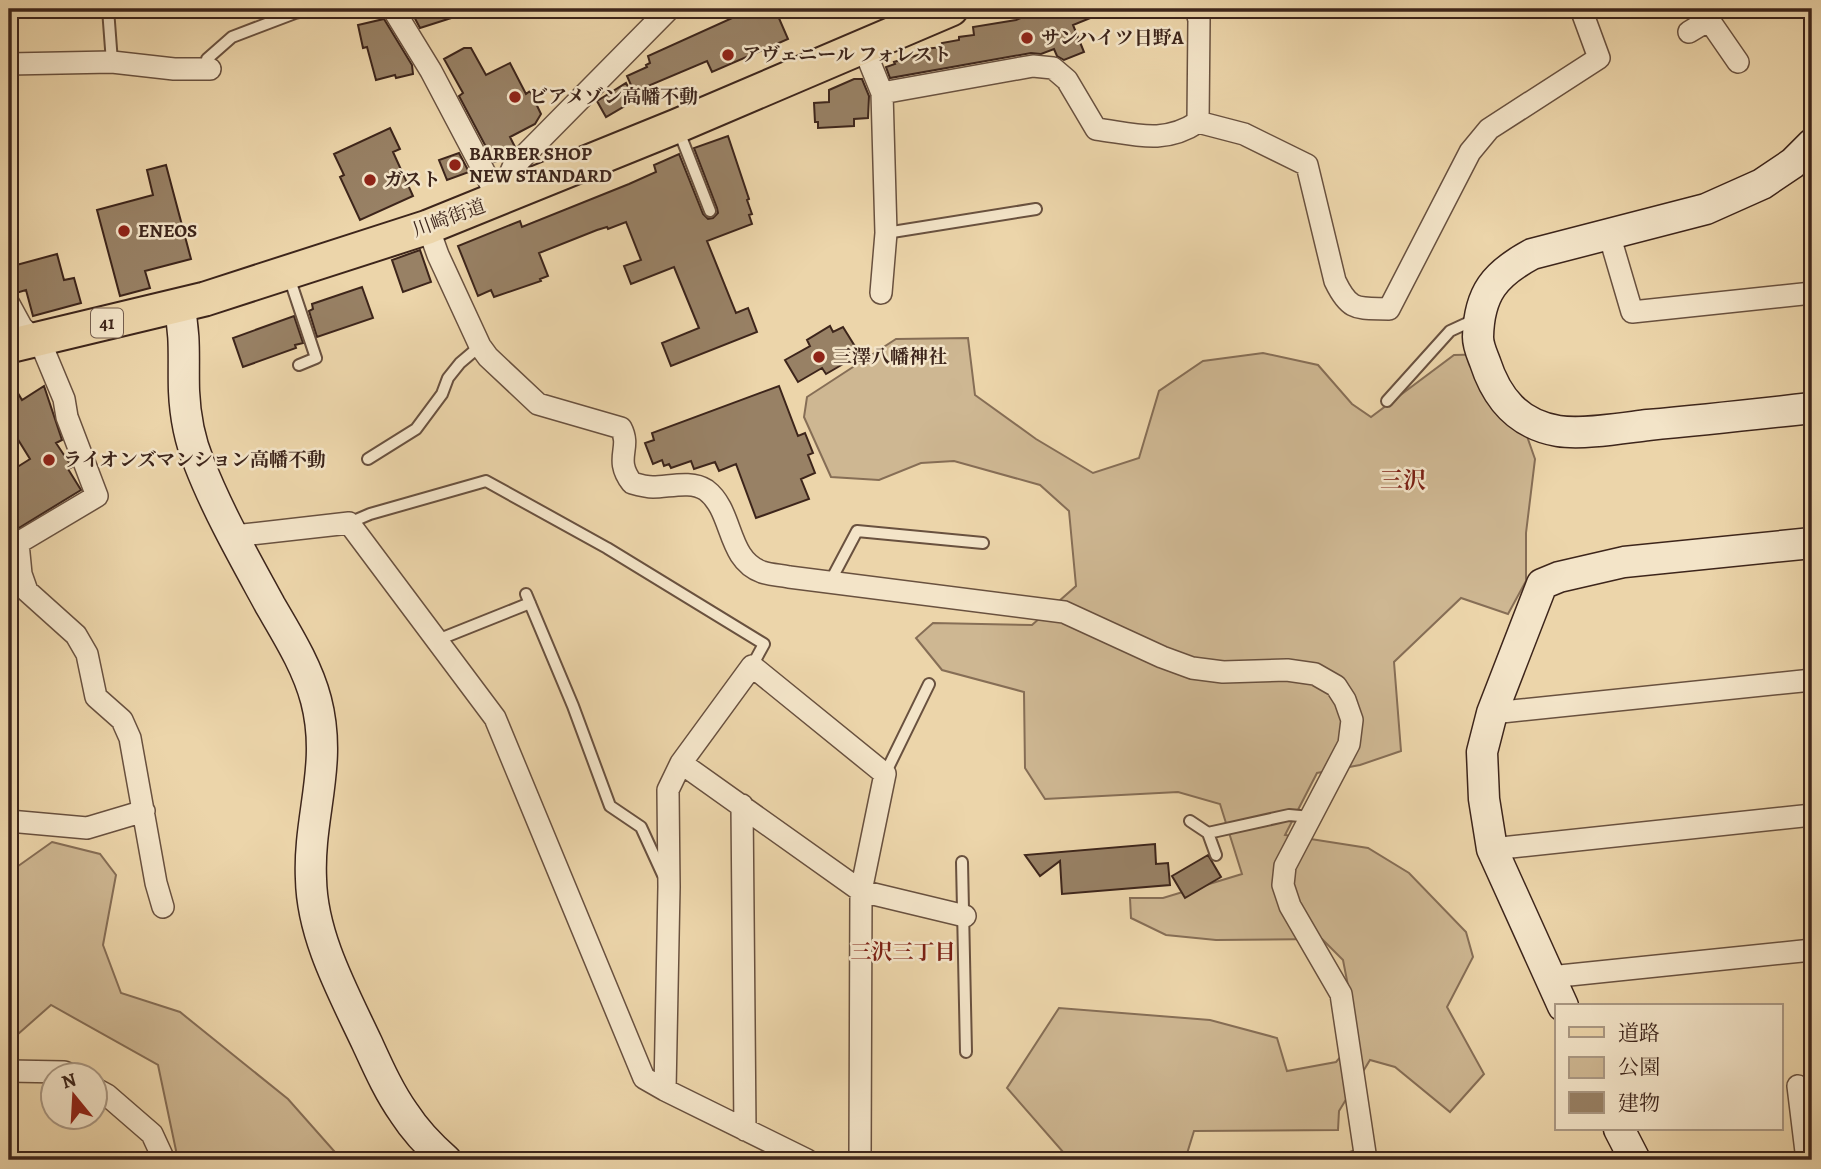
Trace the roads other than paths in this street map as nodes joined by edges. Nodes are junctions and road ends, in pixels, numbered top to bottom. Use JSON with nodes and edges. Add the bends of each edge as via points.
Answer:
{"nodes":[{"id":1,"x":108,"y":9,"type":"edge"},
{"id":2,"x":315,"y":9,"type":"edge"},
{"id":3,"x":393,"y":9,"type":"edge"},
{"id":4,"x":669,"y":9,"type":"edge"},
{"id":5,"x":951,"y":9,"type":"edge"},
{"id":6,"x":1196,"y":9,"type":"edge"},
{"id":7,"x":1581,"y":9,"type":"edge"},
{"id":8,"x":1710,"y":14,"type":"edge"},
{"id":9,"x":1689,"y":32,"type":"dead end"},
{"id":10,"x":863,"y":46,"type":"junction"},
{"id":11,"x":112,"y":62,"type":"junction"},
{"id":12,"x":1738,"y":62,"type":"dead end"},
{"id":13,"x":9,"y":64,"type":"edge"},
{"id":14,"x":208,"y":64,"type":"joint"},
{"id":15,"x":882,"y":93,"type":"junction"},
{"id":16,"x":1198,"y":122,"type":"junction"},
{"id":17,"x":677,"y":126,"type":"junction"},
{"id":18,"x":1812,"y":144,"type":"edge"},
{"id":19,"x":499,"y":200,"type":"junction"},
{"id":20,"x":1036,"y":209,"type":"dead end"},
{"id":21,"x":710,"y":211,"type":"dead end"},
{"id":22,"x":428,"y":227,"type":"junction"},
{"id":23,"x":886,"y":233,"type":"junction"},
{"id":24,"x":1609,"y":234,"type":"junction"},
{"id":25,"x":288,"y":274,"type":"junction"},
{"id":26,"x":881,"y":293,"type":"dead end"},
{"id":27,"x":1812,"y":293,"type":"edge"},
{"id":28,"x":9,"y":304,"type":"edge"},
{"id":29,"x":179,"y":307,"type":"junction"},
{"id":30,"x":1479,"y":318,"type":"junction"},
{"id":31,"x":22,"y":343,"type":"edge"},
{"id":32,"x":480,"y":346,"type":"junction"},
{"id":33,"x":299,"y":365,"type":"dead end"},
{"id":34,"x":1387,"y":401,"type":"dead end"},
{"id":35,"x":1812,"y":408,"type":"edge"},
{"id":36,"x":368,"y":459,"type":"dead end"},
{"id":37,"x":349,"y":523,"type":"junction"},
{"id":38,"x":234,"y":536,"type":"junction"},
{"id":39,"x":983,"y":543,"type":"dead end"},
{"id":40,"x":1812,"y":543,"type":"edge"},
{"id":41,"x":830,"y":582,"type":"junction"},
{"id":42,"x":435,"y":641,"type":"junction"},
{"id":43,"x":752,"y":666,"type":"junction"},
{"id":44,"x":1812,"y":680,"type":"edge"},
{"id":45,"x":929,"y":684,"type":"dead end"},
{"id":46,"x":1492,"y":713,"type":"junction"},
{"id":47,"x":681,"y":763,"type":"junction"},
{"id":48,"x":886,"y":774,"type":"junction"},
{"id":49,"x":742,"y":805,"type":"junction"},
{"id":50,"x":144,"y":811,"type":"junction"},
{"id":51,"x":1812,"y":815,"type":"edge"},
{"id":52,"x":1311,"y":817,"type":"junction"},
{"id":53,"x":9,"y":821,"type":"edge"},
{"id":54,"x":1190,"y":821,"type":"dead end"},
{"id":55,"x":1208,"y":833,"type":"junction"},
{"id":56,"x":1492,"y":849,"type":"junction"},
{"id":57,"x":1216,"y":855,"type":"dead end"},
{"id":58,"x":962,"y":862,"type":"dead end"},
{"id":59,"x":669,"y":887,"type":"junction"},
{"id":60,"x":861,"y":891,"type":"junction"},
{"id":61,"x":163,"y":907,"type":"dead end"},
{"id":62,"x":965,"y":916,"type":"junction"},
{"id":63,"x":1812,"y":950,"type":"edge"},
{"id":64,"x":1550,"y":977,"type":"junction"},
{"id":65,"x":1562,"y":1004,"type":"edge"},
{"id":66,"x":966,"y":1052,"type":"dead end"},
{"id":67,"x":9,"y":1071,"type":"edge"},
{"id":68,"x":38,"y":1072,"type":"edge"},
{"id":69,"x":1797,"y":1086,"type":"edge"},
{"id":70,"x":665,"y":1090,"type":"junction"},
{"id":71,"x":108,"y":1096,"type":"edge"},
{"id":72,"x":745,"y":1130,"type":"junction"},
{"id":73,"x":1619,"y":1130,"type":"edge"},
{"id":74,"x":1365,"y":1157,"type":"edge"},
{"id":75,"x":164,"y":1160,"type":"edge"},
{"id":76,"x":446,"y":1160,"type":"edge"},
{"id":77,"x":807,"y":1160,"type":"edge"},
{"id":78,"x":860,"y":1160,"type":"edge"},
{"id":79,"x":1344,"y":1160,"type":"edge"},
{"id":80,"x":1634,"y":1160,"type":"edge"},
{"id":81,"x":1807,"y":1160,"type":"edge"}],
"edges":[{"from":1,"to":11,"type":"lane"},
{"from":2,"to":14,"type":"lane","via":[[232,37]]},
{"from":3,"to":19,"type":"street","via":[[432,71]]},
{"from":4,"to":19,"type":"street","via":[[513,167]]},
{"from":5,"to":10,"type":"main road","name":"川崎街道","number":"41"},
{"from":6,"to":16,"type":"street"},
{"from":7,"to":16,"type":"street","via":[[1599,58],[1489,129],[1470,152],[1390,309],[1355,308],[1343,298],[1307,165],[1244,134]]},
{"from":8,"to":9,"type":"street"},
{"from":8,"to":12,"type":"street"},
{"from":10,"to":15,"type":"street"},
{"from":10,"to":17,"type":"main road","name":"川崎街道","number":"41"},
{"from":11,"to":13,"type":"street"},
{"from":11,"to":14,"type":"street","via":[[174,69]]},
{"from":15,"to":16,"type":"street","via":[[1033,66],[1053,68],[1067,80],[1096,129],[1155,138],[1182,133]]},
{"from":15,"to":23,"type":"street"},
{"from":17,"to":19,"type":"main road","name":"川崎街道","number":"41"},
{"from":17,"to":21,"type":"lane"},
{"from":18,"to":24,"type":"street","via":[[1793,163],[1740,194],[1706,209]]},
{"from":19,"to":22,"type":"main road","name":"川崎街道","number":"41"},
{"from":20,"to":23,"type":"lane"},
{"from":22,"to":25,"type":"main road","name":"川崎街道","number":"41"},
{"from":22,"to":32,"type":"street"},
{"from":23,"to":26,"type":"street"},
{"from":24,"to":27,"type":"street","via":[[1632,312]]},
{"from":24,"to":30,"type":"street","via":[[1532,254],[1511,266],[1484,297]]},
{"from":25,"to":29,"type":"main road","name":"川崎街道","number":"41"},
{"from":25,"to":33,"type":"lane","via":[[316,358]]},
{"from":28,"to":31,"type":"street","via":[[21,326]]},
{"from":29,"to":31,"type":"main road","name":"川崎街道","number":"41"},
{"from":29,"to":38,"type":"street","via":[[185,331],[188,423],[198,461]]},
{"from":30,"to":34,"type":"lane","via":[[1450,331]]},
{"from":30,"to":35,"type":"street","via":[[1478,341],[1494,388],[1532,423],[1560,431]]},
{"from":31,"to":50,"type":"street","via":[[44,351],[97,496],[18,542],[22,574],[27,591],[76,635],[87,654],[96,697],[122,720],[130,738]]},
{"from":32,"to":36,"type":"lane","via":[[448,378],[416,429]]},
{"from":32,"to":41,"type":"street","via":[[538,404],[621,428],[626,437],[623,472],[632,484],[704,489],[719,504],[746,561],[761,571]]},
{"from":37,"to":38,"type":"street"},
{"from":37,"to":42,"type":"street"},
{"from":37,"to":43,"type":"lane","via":[[486,481],[764,644]]},
{"from":38,"to":76,"type":"street","via":[[300,657],[317,704],[323,765],[310,878],[321,935],[391,1092],[404,1115]]},
{"from":39,"to":41,"type":"lane","via":[[857,531]]},
{"from":40,"to":46,"type":"street","via":[[1624,562],[1542,584]]},
{"from":41,"to":52,"type":"street","via":[[1064,612],[1192,668],[1315,674],[1336,686],[1352,720],[1349,744]]},
{"from":42,"to":59,"type":"lane","via":[[528,599],[610,806],[641,827]]},
{"from":42,"to":70,"type":"street","via":[[495,718],[644,1078]]},
{"from":43,"to":47,"type":"street"},
{"from":43,"to":48,"type":"street"},
{"from":44,"to":46,"type":"street"},
{"from":45,"to":48,"type":"lane"},
{"from":46,"to":56,"type":"street","via":[[1482,751],[1483,799]]},
{"from":47,"to":49,"type":"street"},
{"from":47,"to":59,"type":"street","via":[[668,790]]},
{"from":48,"to":60,"type":"street"},
{"from":49,"to":60,"type":"street"},
{"from":49,"to":72,"type":"street"},
{"from":50,"to":53,"type":"street","via":[[87,828]]},
{"from":50,"to":61,"type":"street"},
{"from":51,"to":56,"type":"street"},
{"from":52,"to":55,"type":"lane","via":[[1289,815]]},
{"from":52,"to":74,"type":"street","via":[[1286,866],[1283,885],[1341,994]]},
{"from":54,"to":55,"type":"lane"},
{"from":55,"to":57,"type":"lane"},
{"from":56,"to":64,"type":"street"},
{"from":58,"to":62,"type":"lane"},
{"from":59,"to":70,"type":"street"},
{"from":60,"to":62,"type":"street"},
{"from":60,"to":78,"type":"street"},
{"from":62,"to":66,"type":"lane"},
{"from":63,"to":64,"type":"street"},
{"from":64,"to":65,"type":"street"},
{"from":67,"to":68,"type":"street"},
{"from":69,"to":81,"type":"street"},
{"from":70,"to":72,"type":"street"},
{"from":71,"to":75,"type":"street","via":[[152,1135]]},
{"from":72,"to":77,"type":"street"},
{"from":73,"to":80,"type":"street"},
{"from":74,"to":79,"type":"lane"}]}
